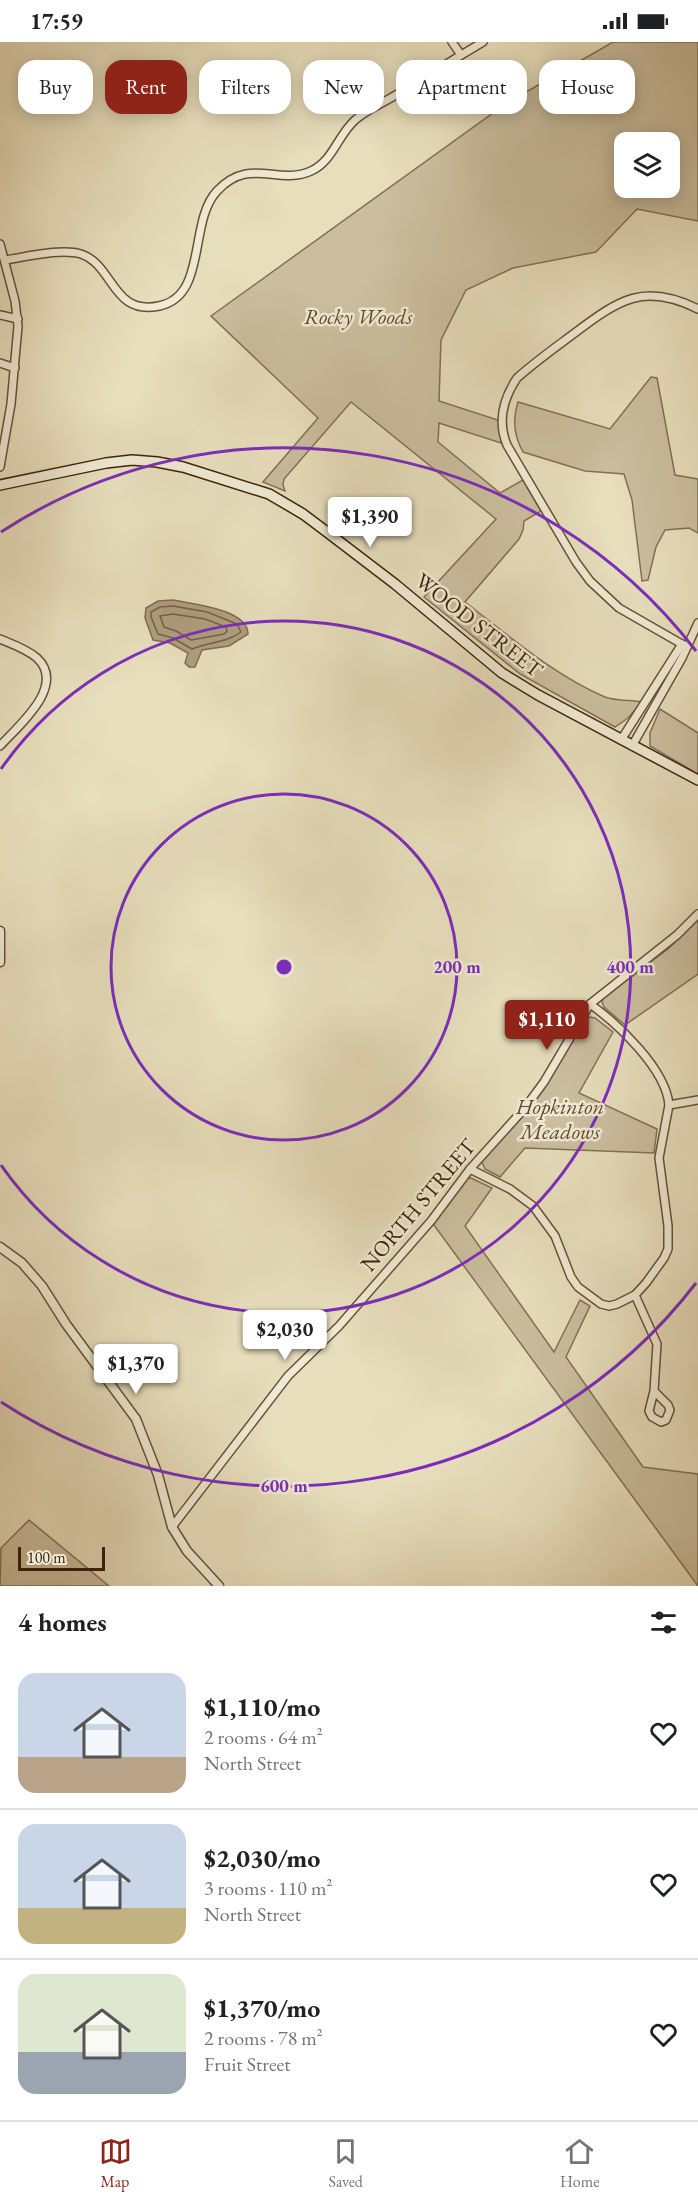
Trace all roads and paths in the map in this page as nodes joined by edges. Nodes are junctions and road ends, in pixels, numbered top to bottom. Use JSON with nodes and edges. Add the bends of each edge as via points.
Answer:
{"nodes":[{"id":1,"x":452,"y":42,"type":"edge"},
{"id":2,"x":483,"y":42,"type":"edge"},
{"id":3,"x":461,"y":56,"type":"junction"},
{"id":4,"x":0,"y":244,"type":"edge"},
{"id":5,"x":5,"y":260,"type":"junction"},
{"id":6,"x":698,"y":309,"type":"edge"},
{"id":7,"x":0,"y":315,"type":"edge"},
{"id":8,"x":18,"y":319,"type":"junction"},
{"id":9,"x":0,"y":363,"type":"edge"},
{"id":10,"x":15,"y":368,"type":"junction"},
{"id":11,"x":0,"y":467,"type":"edge"},
{"id":12,"x":0,"y":485,"type":"edge"},
{"id":13,"x":698,"y":623,"type":"edge"},
{"id":14,"x":0,"y":639,"type":"edge"},
{"id":15,"x":684,"y":645,"type":"junction"},
{"id":16,"x":621,"y":740,"type":"junction"},
{"id":17,"x":0,"y":746,"type":"edge"},
{"id":18,"x":632,"y":746,"type":"junction"},
{"id":19,"x":698,"y":780,"type":"edge"},
{"id":20,"x":698,"y":914,"type":"edge"},
{"id":21,"x":0,"y":931,"type":"edge"},
{"id":22,"x":0,"y":962,"type":"edge"},
{"id":23,"x":590,"y":1004,"type":"junction"},
{"id":24,"x":698,"y":1100,"type":"edge"},
{"id":25,"x":669,"y":1105,"type":"junction"},
{"id":26,"x":470,"y":1169,"type":"junction"},
{"id":27,"x":0,"y":1247,"type":"edge"},
{"id":28,"x":636,"y":1295,"type":"junction"},
{"id":29,"x":654,"y":1390,"type":"dead end"},
{"id":30,"x":172,"y":1527,"type":"junction"},
{"id":31,"x":219,"y":1586,"type":"edge"}],
"edges":[{"from":1,"to":3,"type":"street"},
{"from":2,"to":3,"type":"street"},
{"from":3,"to":5,"type":"street","via":[[354,121],[332,152],[313,170],[297,175],[250,172],[223,185],[204,214],[187,285],[177,298],[165,304],[144,307],[131,303],[94,262],[80,254],[67,252]]},
{"from":4,"to":5,"type":"street"},
{"from":5,"to":8,"type":"street"},
{"from":6,"to":15,"type":"street","via":[[673,299],[644,296],[603,312],[517,378],[501,421],[507,445],[590,581],[620,608]]},
{"from":7,"to":8,"type":"street"},
{"from":8,"to":10,"type":"street"},
{"from":9,"to":10,"type":"street"},
{"from":10,"to":11,"type":"street"},
{"from":12,"to":16,"type":"main road","name":"WOOD STREET","via":[[132,460],[183,467],[269,494],[395,584],[502,673]]},
{"from":13,"to":15,"type":"street"},
{"from":14,"to":17,"type":"street","via":[[37,658],[47,679],[41,700]]},
{"from":15,"to":16,"type":"street"},
{"from":15,"to":18,"type":"street","via":[[682,658]]},
{"from":16,"to":18,"type":"main road","name":"WOOD STREET"},
{"from":18,"to":19,"type":"main road","name":"WOOD STREET"},
{"from":20,"to":23,"type":"street","name":"NORTH STREET"},
{"from":21,"to":22,"type":"street"},
{"from":23,"to":25,"type":"street","via":[[633,1042],[664,1085]]},
{"from":23,"to":26,"type":"street","name":"NORTH STREET","via":[[544,1082]]},
{"from":24,"to":25,"type":"street"},
{"from":25,"to":28,"type":"street","via":[[659,1158],[669,1240],[664,1258]]},
{"from":26,"to":28,"type":"street","via":[[510,1189],[533,1206],[555,1236],[571,1277],[589,1296],[609,1306]]},
{"from":26,"to":30,"type":"street","name":"NORTH STREET","via":[[431,1221],[339,1326],[288,1376]]},
{"from":27,"to":30,"type":"street","via":[[22,1263],[42,1286],[136,1419],[158,1475]]},
{"from":28,"to":29,"type":"street","via":[[657,1344]]},
{"from":30,"to":31,"type":"street","via":[[187,1551]]}]}
